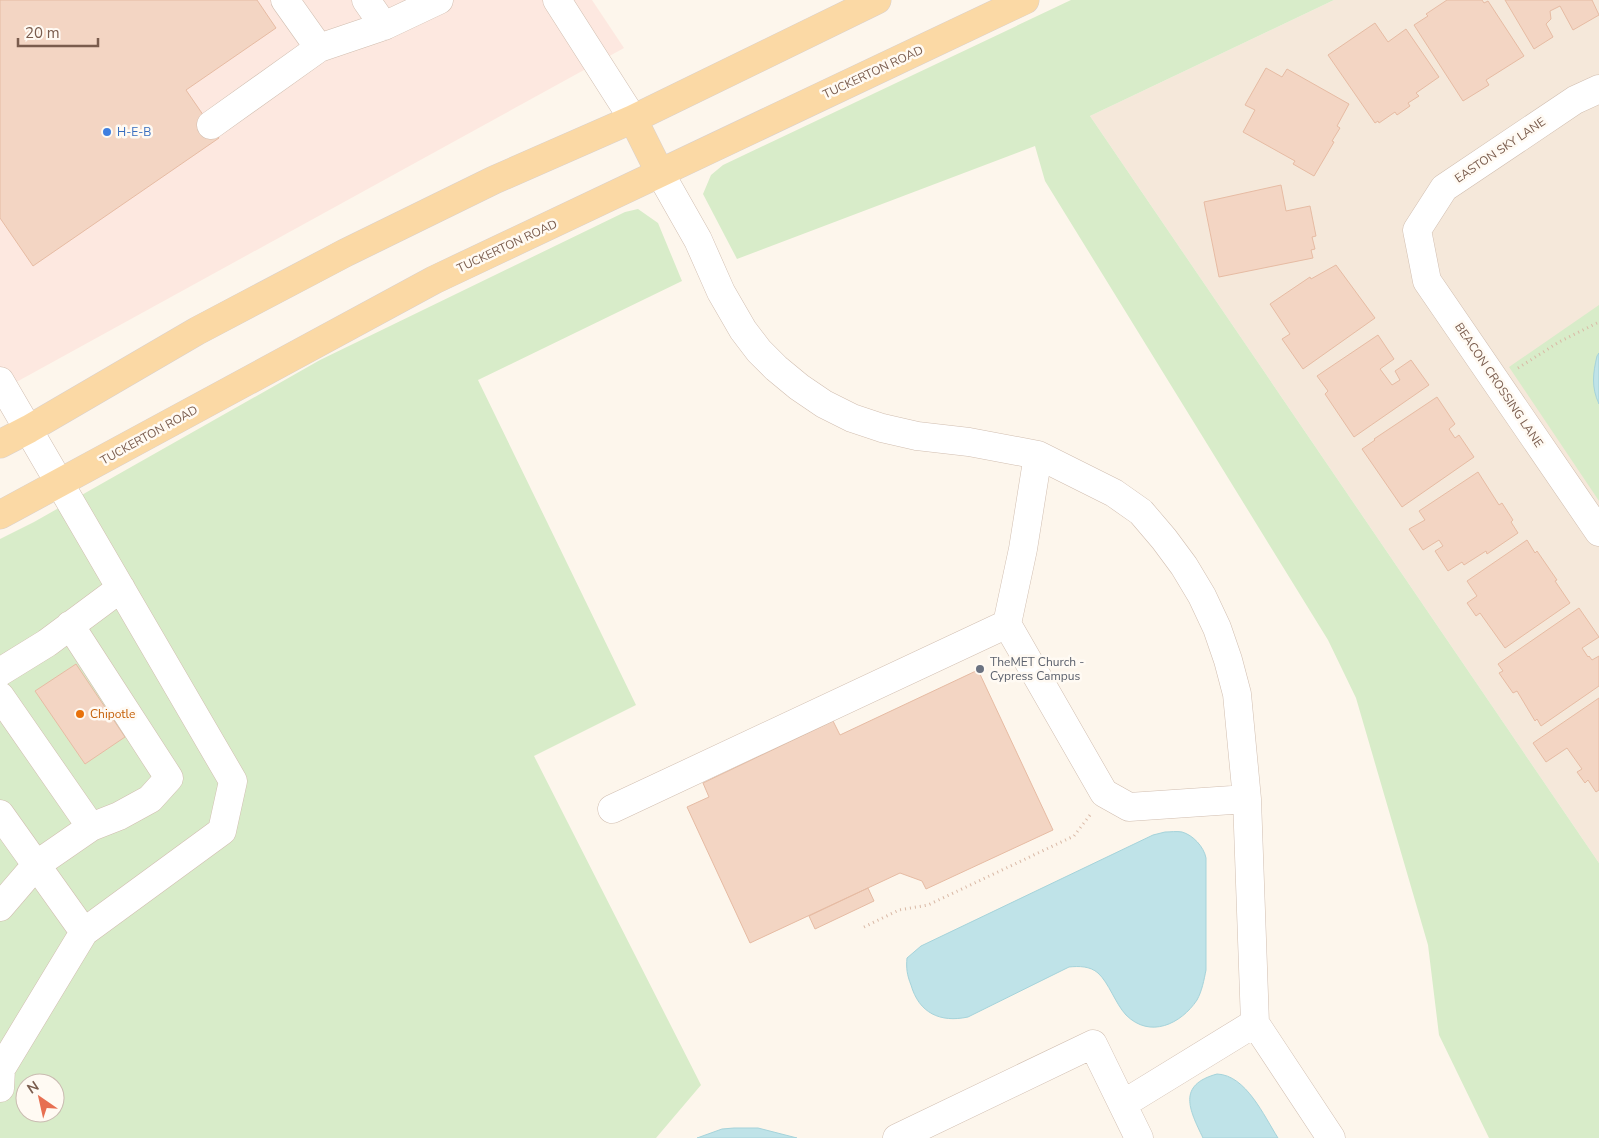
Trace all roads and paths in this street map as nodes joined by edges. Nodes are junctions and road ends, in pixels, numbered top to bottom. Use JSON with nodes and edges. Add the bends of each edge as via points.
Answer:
{"nodes":[{"id":1,"x":285,"y":0,"type":"edge"},
{"id":2,"x":366,"y":0,"type":"edge"},
{"id":3,"x":439,"y":0,"type":"edge"},
{"id":4,"x":557,"y":0,"type":"edge"},
{"id":5,"x":877,"y":0,"type":"edge"},
{"id":6,"x":1026,"y":0,"type":"edge"},
{"id":7,"x":384,"y":26,"type":"junction"},
{"id":8,"x":319,"y":48,"type":"junction"},
{"id":9,"x":1599,"y":88,"type":"edge"},
{"id":10,"x":633,"y":119,"type":"junction"},
{"id":11,"x":210,"y":126,"type":"dead end"},
{"id":12,"x":660,"y":173,"type":"junction"},
{"id":13,"x":1417,"y":230,"type":"joint"},
{"id":14,"x":1599,"y":322,"type":"edge"},
{"id":15,"x":0,"y":381,"type":"edge"},
{"id":16,"x":1496,"y":382,"type":"junction"},
{"id":17,"x":29,"y":429,"type":"junction"},
{"id":18,"x":0,"y":444,"type":"edge"},
{"id":19,"x":1038,"y":455,"type":"junction"},
{"id":20,"x":60,"y":483,"type":"junction"},
{"id":21,"x":0,"y":515,"type":"edge"},
{"id":22,"x":1599,"y":532,"type":"edge"},
{"id":23,"x":121,"y":588,"type":"junction"},
{"id":24,"x":1007,"y":624,"type":"junction"},
{"id":25,"x":70,"y":625,"type":"junction"},
{"id":26,"x":0,"y":672,"type":"edge"},
{"id":27,"x":0,"y":696,"type":"edge"},
{"id":28,"x":1247,"y":799,"type":"junction"},
{"id":29,"x":612,"y":809,"type":"dead end"},
{"id":30,"x":1091,"y":813,"type":"dead end"},
{"id":31,"x":0,"y":814,"type":"edge"},
{"id":32,"x":91,"y":826,"type":"junction"},
{"id":33,"x":36,"y":865,"type":"junction"},
{"id":34,"x":0,"y":907,"type":"edge"},
{"id":35,"x":864,"y":927,"type":"dead end"},
{"id":36,"x":84,"y":932,"type":"junction"},
{"id":37,"x":1255,"y":1023,"type":"junction"},
{"id":38,"x":0,"y":1088,"type":"edge"},
{"id":39,"x":1123,"y":1104,"type":"junction"},
{"id":40,"x":897,"y":1138,"type":"edge"},
{"id":41,"x":1140,"y":1138,"type":"edge"},
{"id":42,"x":1331,"y":1138,"type":"edge"}],
"edges":[{"from":1,"to":8,"type":"street"},
{"from":2,"to":7,"type":"street"},
{"from":3,"to":7,"type":"street"},
{"from":4,"to":10,"type":"street"},
{"from":5,"to":10,"type":"main road"},
{"from":6,"to":12,"type":"main road","name":"TUCKERTON ROAD"},
{"from":7,"to":8,"type":"street"},
{"from":8,"to":11,"type":"street"},
{"from":9,"to":13,"type":"street","name":"EASTON SKY LANE","via":[[1575,100],[1444,188]]},
{"from":10,"to":12,"type":"main road"},
{"from":10,"to":17,"type":"main road","via":[[494,180],[345,253],[196,331]]},
{"from":12,"to":19,"type":"street","via":[[743,330],[759,351],[798,386],[852,418],[882,428]]},
{"from":12,"to":20,"type":"main road","name":"TUCKERTON ROAD","via":[[434,280]]},
{"from":13,"to":16,"type":"street","name":"BEACON CROSSING LANE","via":[[1427,280]]},
{"from":14,"to":16,"type":"path"},
{"from":15,"to":17,"type":"street"},
{"from":16,"to":22,"type":"street","name":"BEACON CROSSING LANE"},
{"from":17,"to":18,"type":"main road"},
{"from":17,"to":20,"type":"street"},
{"from":19,"to":24,"type":"street"},
{"from":19,"to":28,"type":"street","via":[[1114,493],[1142,512],[1189,574],[1217,628],[1228,660],[1236,694]]},
{"from":20,"to":21,"type":"main road","name":"TUCKERTON ROAD"},
{"from":20,"to":23,"type":"street"},
{"from":23,"to":25,"type":"street"},
{"from":23,"to":36,"type":"street","via":[[233,781],[222,831]]},
{"from":24,"to":28,"type":"street","via":[[1104,792],[1129,807]]},
{"from":24,"to":29,"type":"street"},
{"from":25,"to":26,"type":"street"},
{"from":25,"to":32,"type":"street","via":[[170,778],[150,799],[119,816]]},
{"from":27,"to":32,"type":"street"},
{"from":28,"to":37,"type":"street"},
{"from":30,"to":35,"type":"path","via":[[1074,836],[928,906],[899,910]]},
{"from":31,"to":33,"type":"street"},
{"from":32,"to":33,"type":"street"},
{"from":33,"to":34,"type":"street"},
{"from":33,"to":36,"type":"street"},
{"from":36,"to":38,"type":"street","via":[[1,1069]]},
{"from":37,"to":39,"type":"street"},
{"from":37,"to":42,"type":"street"},
{"from":39,"to":40,"type":"street","via":[[1093,1044]]},
{"from":39,"to":41,"type":"street"}]}
